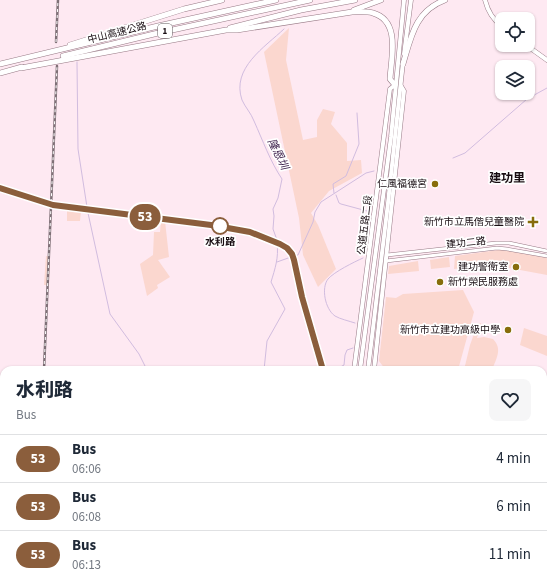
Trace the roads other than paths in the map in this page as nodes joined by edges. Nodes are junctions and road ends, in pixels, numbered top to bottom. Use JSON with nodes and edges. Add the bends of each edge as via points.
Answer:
{"nodes":[{"id":1,"x":227,"y":0,"type":"edge"},
{"id":2,"x":276,"y":0,"type":"edge"},
{"id":3,"x":310,"y":0,"type":"edge"},
{"id":4,"x":355,"y":0,"type":"edge"},
{"id":5,"x":404,"y":0,"type":"edge"},
{"id":6,"x":411,"y":0,"type":"edge"},
{"id":7,"x":445,"y":0,"type":"edge"},
{"id":8,"x":485,"y":0,"type":"edge"},
{"id":9,"x":220,"y":1,"type":"edge"},
{"id":10,"x":379,"y":1,"type":"edge"},
{"id":11,"x":352,"y":12,"type":"junction"},
{"id":12,"x":495,"y":21,"type":"edge"},
{"id":13,"x":226,"y":30,"type":"junction"},
{"id":14,"x":535,"y":51,"type":"edge"},
{"id":15,"x":44,"y":53,"type":"junction"},
{"id":16,"x":547,"y":60,"type":"edge"},
{"id":17,"x":0,"y":64,"type":"edge"},
{"id":18,"x":403,"y":64,"type":"junction"},
{"id":19,"x":21,"y":68,"type":"junction"},
{"id":20,"x":0,"y":73,"type":"edge"},
{"id":21,"x":398,"y":85,"type":"junction"},
{"id":22,"x":0,"y":188,"type":"edge"},
{"id":23,"x":372,"y":232,"type":"junction"},
{"id":24,"x":547,"y":251,"type":"edge"},
{"id":25,"x":387,"y":255,"type":"junction"},
{"id":26,"x":547,"y":256,"type":"edge"},
{"id":27,"x":376,"y":257,"type":"junction"},
{"id":28,"x":386,"y":261,"type":"junction"},
{"id":29,"x":323,"y":366,"type":"edge"},
{"id":30,"x":355,"y":366,"type":"edge"},
{"id":31,"x":361,"y":366,"type":"edge"},
{"id":32,"x":368,"y":366,"type":"edge"},
{"id":33,"x":374,"y":366,"type":"edge"}],
"edges":[{"from":1,"to":9,"type":"highway"},
{"from":2,"to":15,"type":"highway","name":"中山高速公路","number":"1"},
{"from":3,"to":19,"type":"highway","name":"中山高速公路","number":"1","via":[[154,34]]},
{"from":4,"to":13,"type":"highway","via":[[301,10]]},
{"from":5,"to":21,"type":"street","name":"公道五路二段"},
{"from":6,"to":18,"type":"street","name":"公道五路二段"},
{"from":7,"to":18,"type":"highway","via":[[432,6],[420,19],[413,30]]},
{"from":8,"to":12,"type":"street"},
{"from":9,"to":15,"type":"highway","via":[[184,9]]},
{"from":10,"to":11,"type":"highway"},
{"from":11,"to":13,"type":"highway"},
{"from":11,"to":21,"type":"highway","via":[[366,11],[382,17],[391,29],[390,79]]},
{"from":13,"to":19,"type":"highway"},
{"from":14,"to":16,"type":"street"},
{"from":15,"to":17,"type":"highway","name":"中山高速公路","number":"1"},
{"from":18,"to":21,"type":"street","name":"公道五路二段"},
{"from":19,"to":20,"type":"highway","name":"中山高速公路","number":"1"},
{"from":21,"to":23,"type":"street","name":"公道五路二段","via":[[390,89]]},
{"from":21,"to":25,"type":"street","name":"公道五路二段","via":[[404,91]]},
{"from":21,"to":27,"type":"street","name":"公道五路二段"},
{"from":21,"to":32,"type":"street","name":"公道五路二段","via":[[388,203]]},
{"from":22,"to":29,"type":"street","via":[[53,205],[211,225],[250,232],[280,244],[292,254]]},
{"from":23,"to":27,"type":"street"},
{"from":23,"to":30,"type":"street","name":"公道五路二段"},
{"from":24,"to":25,"type":"street","name":"建功二路","via":[[509,243],[496,243]]},
{"from":25,"to":28,"type":"street","name":"公道五路二段"},
{"from":26,"to":28,"type":"street","name":"建功二路","via":[[497,248]]},
{"from":27,"to":31,"type":"street","name":"公道五路二段"},
{"from":28,"to":33,"type":"street","name":"公道五路二段"}]}
